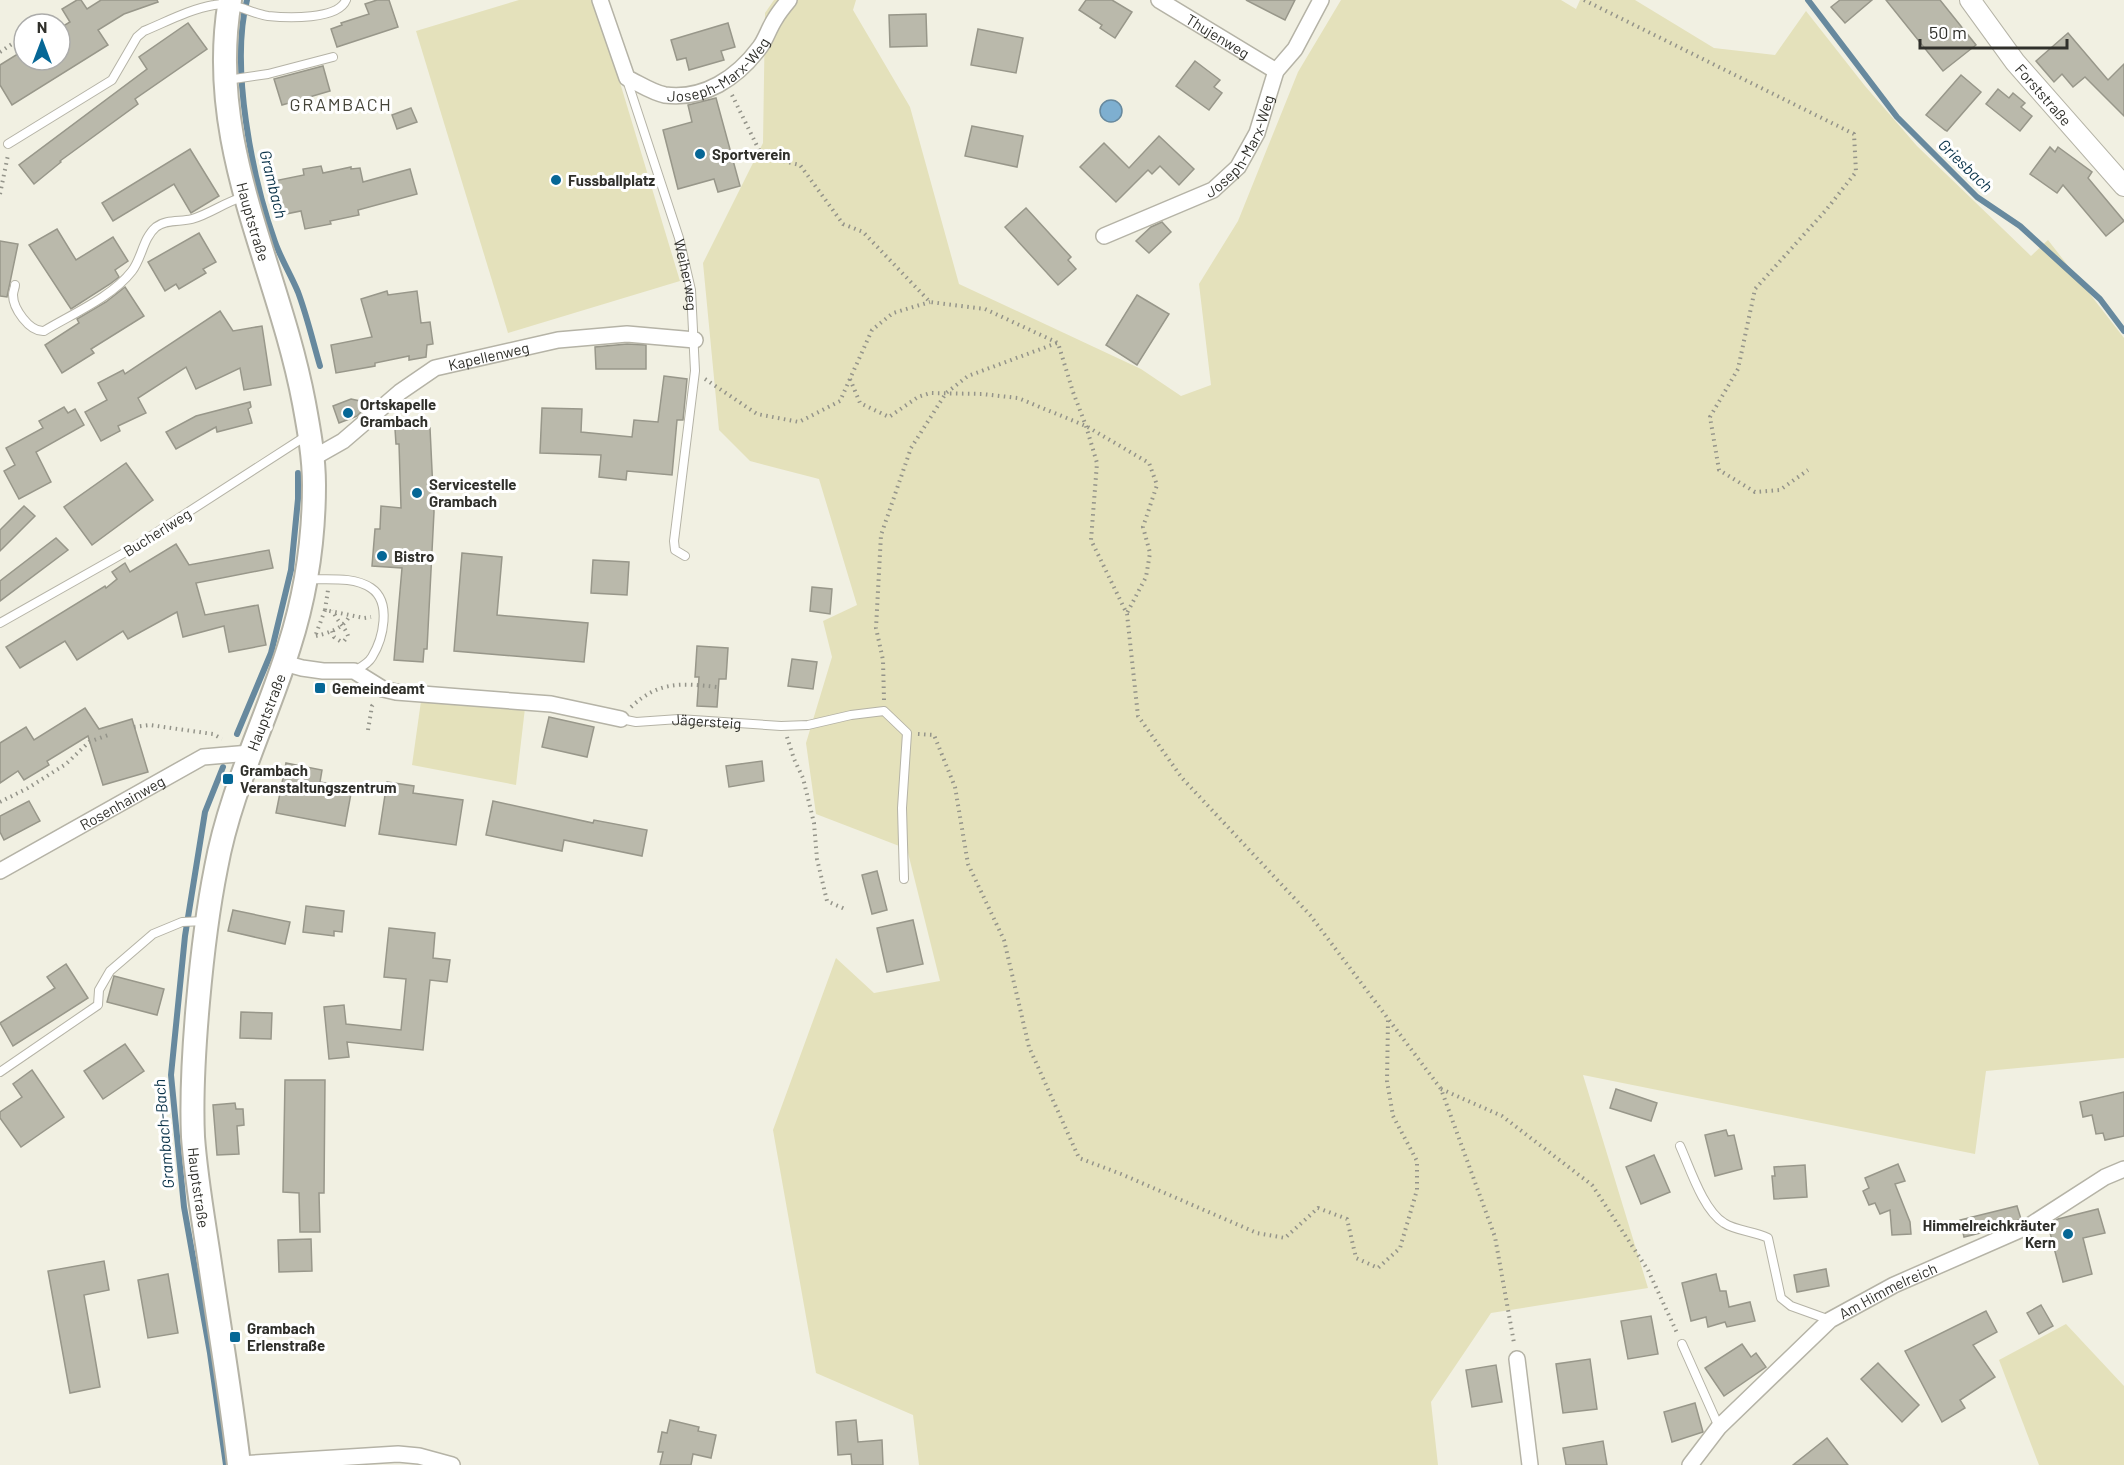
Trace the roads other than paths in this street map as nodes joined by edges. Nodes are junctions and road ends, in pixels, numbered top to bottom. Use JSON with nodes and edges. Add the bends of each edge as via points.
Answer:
{"nodes":[{"id":1,"x":346,"y":0,"type":"edge"},
{"id":2,"x":600,"y":0,"type":"edge"},
{"id":3,"x":789,"y":0,"type":"edge"},
{"id":4,"x":1159,"y":0,"type":"edge"},
{"id":5,"x":1322,"y":0,"type":"edge"},
{"id":6,"x":1970,"y":0,"type":"edge"},
{"id":7,"x":233,"y":4,"type":"edge"},
{"id":8,"x":333,"y":57,"type":"dead end"},
{"id":9,"x":1276,"y":71,"type":"junction"},
{"id":10,"x":627,"y":78,"type":"junction"},
{"id":11,"x":236,"y":79,"type":"junction"},
{"id":12,"x":8,"y":144,"type":"road end"},
{"id":13,"x":2124,"y":186,"type":"edge"},
{"id":14,"x":244,"y":197,"type":"junction"},
{"id":15,"x":1104,"y":236,"type":"dead end"},
{"id":16,"x":15,"y":285,"type":"dead end"},
{"id":17,"x":695,"y":340,"type":"junction"},
{"id":18,"x":310,"y":434,"type":"junction"},
{"id":19,"x":313,"y":458,"type":"junction"},
{"id":20,"x":685,"y":556,"type":"dead end"},
{"id":21,"x":306,"y":579,"type":"junction"},
{"id":22,"x":0,"y":623,"type":"edge"},
{"id":23,"x":284,"y":663,"type":"junction"},
{"id":24,"x":354,"y":671,"type":"junction"},
{"id":25,"x":621,"y":719,"type":"joint"},
{"id":26,"x":250,"y":753,"type":"junction"},
{"id":27,"x":0,"y":872,"type":"edge"},
{"id":28,"x":904,"y":879,"type":"dead end"},
{"id":29,"x":207,"y":921,"type":"junction"},
{"id":30,"x":0,"y":1072,"type":"edge"},
{"id":31,"x":1680,"y":1146,"type":"dead end"},
{"id":32,"x":2124,"y":1169,"type":"edge"},
{"id":33,"x":1830,"y":1320,"type":"junction"},
{"id":34,"x":1682,"y":1344,"type":"road end"},
{"id":35,"x":1517,"y":1359,"type":"road end"},
{"id":36,"x":1719,"y":1427,"type":"junction"},
{"id":37,"x":239,"y":1465,"type":"edge"},
{"id":38,"x":452,"y":1465,"type":"edge"},
{"id":39,"x":1530,"y":1465,"type":"edge"},
{"id":40,"x":1690,"y":1465,"type":"edge"}],
"edges":[{"from":1,"to":7,"type":"lane","via":[[334,12],[293,17],[267,16]]},
{"from":2,"to":10,"type":"street","name":"Weiherweg"},
{"from":3,"to":10,"type":"street","name":"Joseph-Marx-Weg","via":[[760,47],[741,68],[711,89],[663,95]]},
{"from":4,"to":9,"type":"street","name":"Thujenweg"},
{"from":5,"to":9,"type":"street","name":"Joseph-Marx-Weg","via":[[1295,49]]},
{"from":6,"to":13,"type":"street","name":"Forststraße","via":[[2015,62]]},
{"from":7,"to":11,"type":"main road","name":"Hauptstraße","via":[[226,38]]},
{"from":7,"to":12,"type":"lane","via":[[213,5],[144,31],[137,36],[112,80]]},
{"from":8,"to":11,"type":"lane"},
{"from":9,"to":15,"type":"street","name":"Joseph-Marx-Weg","via":[[1257,133],[1238,166],[1222,183],[1201,196]]},
{"from":10,"to":17,"type":"lane","name":"Weiherweg","via":[[679,238],[691,290]]},
{"from":11,"to":14,"type":"main road","name":"Hauptstraße","via":[[229,124]]},
{"from":14,"to":16,"type":"lane","via":[[194,219],[156,227],[125,279],[44,331],[27,325],[13,295]]},
{"from":14,"to":18,"type":"main road","name":"Hauptstraße","via":[[294,353]]},
{"from":17,"to":19,"type":"street","name":"Kapellenweg","via":[[627,334],[558,340],[435,368],[343,441]]},
{"from":17,"to":20,"type":"lane","name":"Weiherweg","via":[[695,371],[674,541],[675,550]]},
{"from":18,"to":19,"type":"main road","name":"Hauptstraße"},
{"from":18,"to":22,"type":"lane","name":"Bucherlweg","via":[[131,549]]},
{"from":19,"to":21,"type":"main road","name":"Hauptstraße","via":[[312,531]]},
{"from":21,"to":23,"type":"main road","name":"Hauptstraße"},
{"from":21,"to":24,"type":"lane","via":[[364,584],[380,599],[384,615],[381,637],[372,658]]},
{"from":23,"to":24,"type":"street","via":[[323,671]]},
{"from":23,"to":26,"type":"main road","name":"Hauptstraße"},
{"from":24,"to":25,"type":"street","name":"Jägersteig","via":[[383,689],[396,692],[551,704]]},
{"from":25,"to":28,"type":"lane","name":"Jägersteig","via":[[782,726],[884,711],[907,733],[902,808]]},
{"from":26,"to":27,"type":"street","name":"Rosenhainweg","via":[[203,757]]},
{"from":26,"to":29,"type":"main road","name":"Hauptstraße","via":[[223,836]]},
{"from":29,"to":30,"type":"lane","via":[[182,922],[153,934],[110,971],[99,990],[98,1005]]},
{"from":29,"to":37,"type":"main road","name":"Hauptstraße","via":[[194,1045],[193,1134]]},
{"from":31,"to":33,"type":"lane","via":[[1711,1212],[1725,1224],[1768,1238],[1781,1298],[1791,1306]]},
{"from":32,"to":33,"type":"street","name":"Am Himmelreich","via":[[2029,1226],[1893,1285]]},
{"from":33,"to":36,"type":"street","name":"Am Himmelreich"},
{"from":34,"to":36,"type":"lane"},
{"from":35,"to":39,"type":"street"},
{"from":36,"to":40,"type":"street","name":"Am Himmelreich"},
{"from":37,"to":38,"type":"street","via":[[399,1454]]}]}
